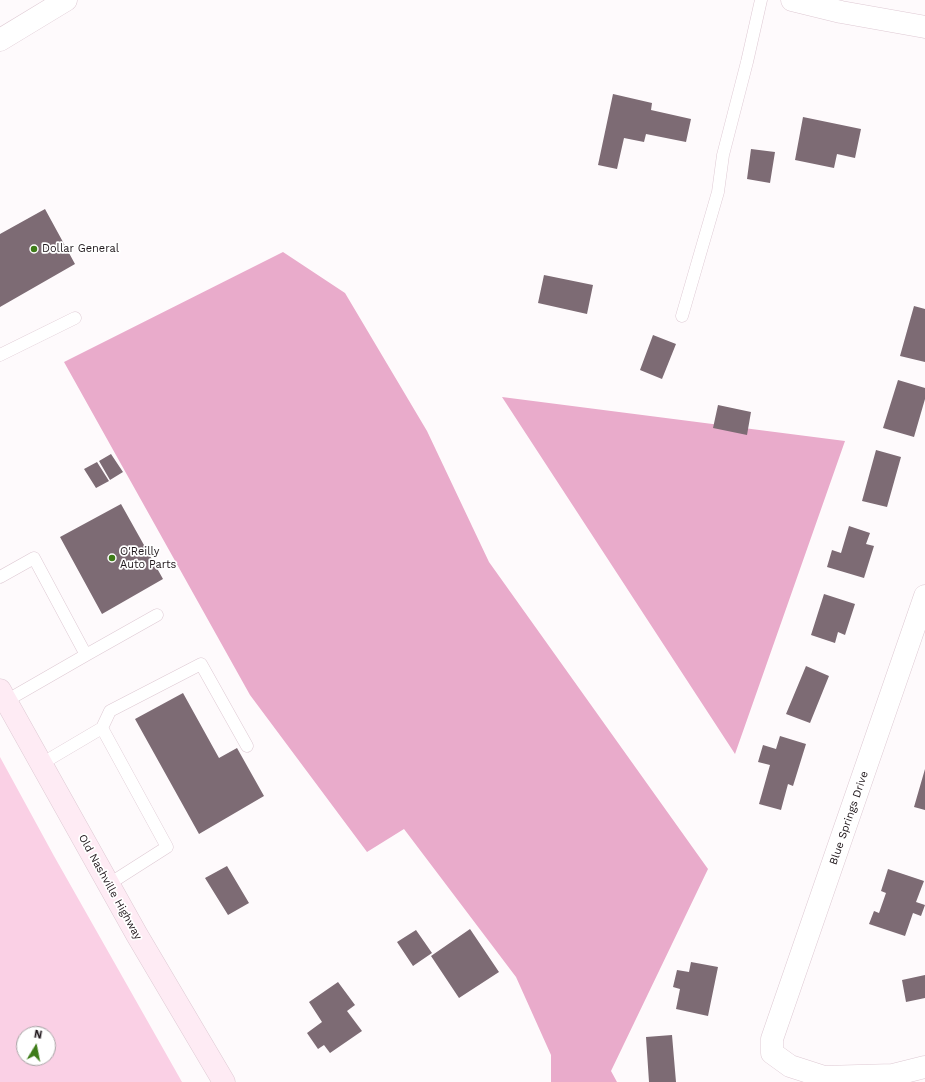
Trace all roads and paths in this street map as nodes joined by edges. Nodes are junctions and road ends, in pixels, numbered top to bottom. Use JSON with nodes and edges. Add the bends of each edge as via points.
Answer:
{"nodes":[{"id":1,"x":66,"y":0,"type":"edge"},
{"id":2,"x":761,"y":0,"type":"edge"},
{"id":3,"x":792,"y":0,"type":"edge"},
{"id":4,"x":925,"y":27,"type":"edge"},
{"id":5,"x":0,"y":40,"type":"edge"},
{"id":6,"x":682,"y":316,"type":"dead end"},
{"id":7,"x":75,"y":318,"type":"dead end"},
{"id":8,"x":0,"y":355,"type":"edge"},
{"id":9,"x":0,"y":577,"type":"edge"},
{"id":10,"x":925,"y":596,"type":"edge"},
{"id":11,"x":158,"y":615,"type":"dead end"},
{"id":12,"x":86,"y":655,"type":"junction"},
{"id":13,"x":3,"y":695,"type":"edge"},
{"id":14,"x":102,"y":728,"type":"junction"},
{"id":15,"x":247,"y":746,"type":"dead end"},
{"id":16,"x":41,"y":764,"type":"junction"},
{"id":17,"x":108,"y":884,"type":"junction"},
{"id":18,"x":925,"y":1067,"type":"edge"},
{"id":19,"x":224,"y":1082,"type":"edge"}],
"edges":[{"from":1,"to":5,"type":"street"},
{"from":2,"to":6,"type":"lane","via":[[723,156],[718,192]]},
{"from":3,"to":4,"type":"street","via":[[841,12]]},
{"from":7,"to":8,"type":"lane"},
{"from":9,"to":12,"type":"lane","via":[[34,558]]},
{"from":10,"to":18,"type":"street","name":"Blue Springs Drive","via":[[772,1039],[772,1053],[790,1066],[824,1077],[893,1075]]},
{"from":11,"to":12,"type":"lane"},
{"from":12,"to":13,"type":"lane"},
{"from":13,"to":16,"type":"main road","name":"Old Nashville Highway"},
{"from":14,"to":15,"type":"lane","via":[[110,711],[201,664]]},
{"from":14,"to":16,"type":"lane"},
{"from":14,"to":17,"type":"lane","via":[[167,847]]},
{"from":16,"to":17,"type":"main road","name":"Old Nashville Highway"},
{"from":17,"to":19,"type":"main road","name":"Old Nashville Highway"}]}
